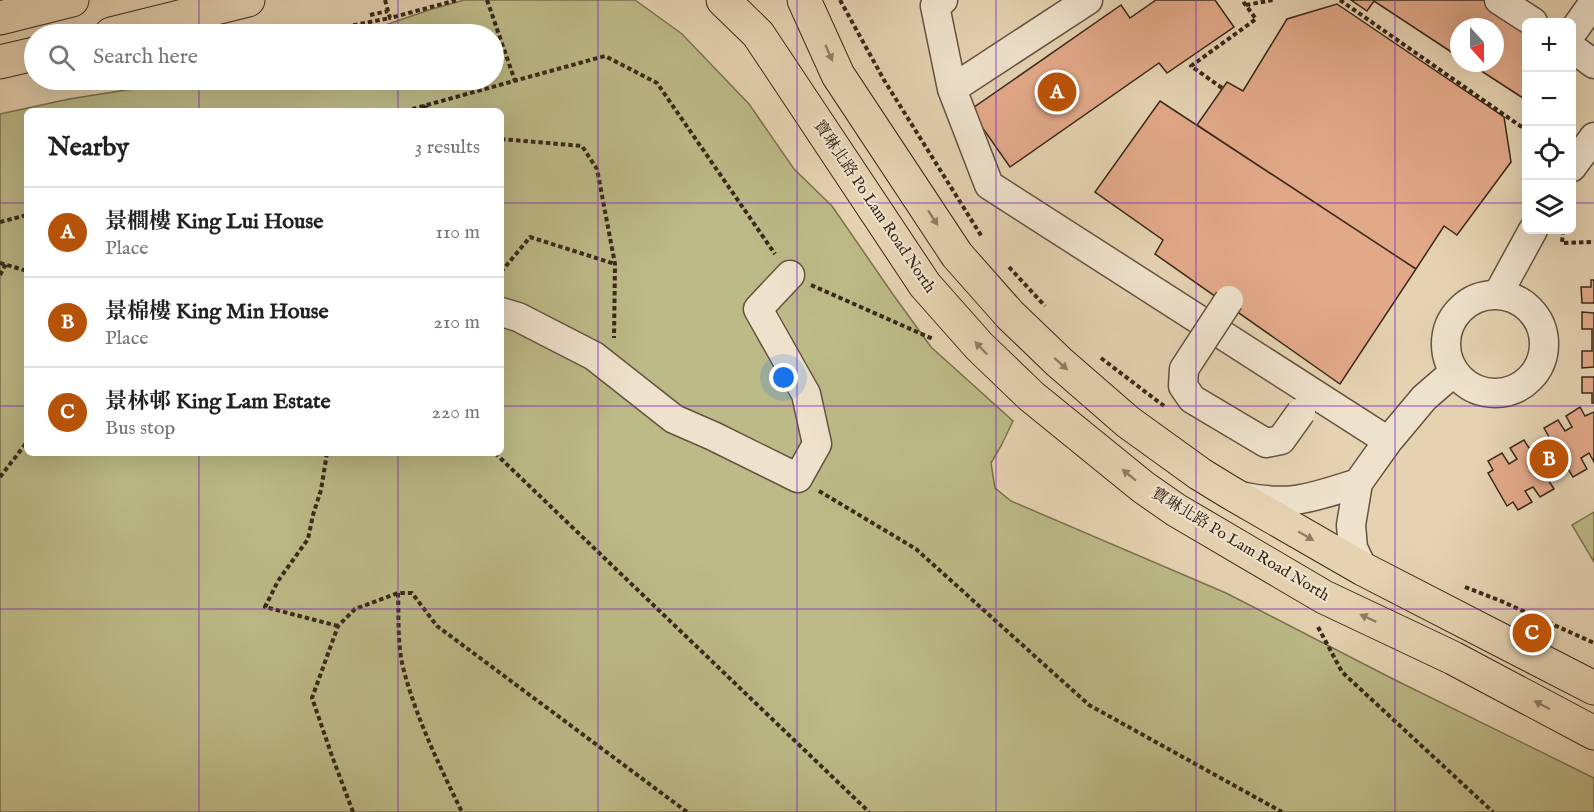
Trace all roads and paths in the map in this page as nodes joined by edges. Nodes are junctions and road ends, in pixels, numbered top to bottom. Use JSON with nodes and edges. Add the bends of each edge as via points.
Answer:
{"nodes":[{"id":1,"x":72,"y":0,"type":"edge"},
{"id":2,"x":248,"y":0,"type":"edge"},
{"id":3,"x":385,"y":0,"type":"edge"},
{"id":4,"x":457,"y":0,"type":"edge"},
{"id":5,"x":487,"y":0,"type":"edge"},
{"id":6,"x":723,"y":0,"type":"edge"},
{"id":7,"x":804,"y":0,"type":"edge"},
{"id":8,"x":943,"y":0,"type":"edge"},
{"id":9,"x":1088,"y":0,"type":"edge"},
{"id":10,"x":1242,"y":0,"type":"edge"},
{"id":11,"x":1273,"y":0,"type":"edge"},
{"id":12,"x":1340,"y":0,"type":"edge"},
{"id":13,"x":1499,"y":0,"type":"edge"},
{"id":14,"x":1594,"y":2,"type":"edge"},
{"id":15,"x":1246,"y":5,"type":"junction"},
{"id":16,"x":388,"y":10,"type":"junction"},
{"id":17,"x":370,"y":15,"type":"dead end"},
{"id":18,"x":0,"y":18,"type":"edge"},
{"id":19,"x":390,"y":18,"type":"junction"},
{"id":20,"x":1527,"y":18,"type":"edge"},
{"id":21,"x":151,"y":24,"type":"edge"},
{"id":22,"x":360,"y":24,"type":"edge"},
{"id":23,"x":495,"y":24,"type":"edge"},
{"id":24,"x":1576,"y":27,"type":"edge"},
{"id":25,"x":504,"y":49,"type":"edge"},
{"id":26,"x":1576,"y":51,"type":"edge"},
{"id":27,"x":24,"y":56,"type":"edge"},
{"id":28,"x":0,"y":62,"type":"edge"},
{"id":29,"x":1594,"y":64,"type":"edge"},
{"id":30,"x":515,"y":81,"type":"junction"},
{"id":31,"x":504,"y":84,"type":"edge"},
{"id":32,"x":1222,"y":88,"type":"dead end"},
{"id":33,"x":952,"y":89,"type":"junction"},
{"id":34,"x":482,"y":90,"type":"edge"},
{"id":35,"x":423,"y":106,"type":"junction"},
{"id":36,"x":416,"y":108,"type":"edge"},
{"id":37,"x":426,"y":108,"type":"edge"},
{"id":38,"x":1522,"y":127,"type":"edge"},
{"id":39,"x":1594,"y":137,"type":"edge"},
{"id":40,"x":504,"y":139,"type":"edge"},
{"id":41,"x":1576,"y":162,"type":"edge"},
{"id":42,"x":24,"y":216,"type":"edge"},
{"id":43,"x":0,"y":222,"type":"edge"},
{"id":44,"x":1531,"y":234,"type":"edge"},
{"id":45,"x":1563,"y":234,"type":"edge"},
{"id":46,"x":1594,"y":242,"type":"edge"},
{"id":47,"x":0,"y":263,"type":"edge"},
{"id":48,"x":6,"y":264,"type":"junction"},
{"id":49,"x":615,"y":264,"type":"junction"},
{"id":50,"x":504,"y":268,"type":"edge"},
{"id":51,"x":24,"y":270,"type":"edge"},
{"id":52,"x":0,"y":275,"type":"edge"},
{"id":53,"x":790,"y":276,"type":"junction"},
{"id":54,"x":1498,"y":294,"type":"junction"},
{"id":55,"x":1229,"y":300,"type":"dead end"},
{"id":56,"x":504,"y":313,"type":"edge"},
{"id":57,"x":937,"y":341,"type":"dead end"},
{"id":58,"x":613,"y":371,"type":"junction"},
{"id":59,"x":1454,"y":372,"type":"junction"},
{"id":60,"x":1307,"y":403,"type":"junction"},
{"id":61,"x":1388,"y":441,"type":"junction"},
{"id":62,"x":24,"y":446,"type":"edge"},
{"id":63,"x":327,"y":456,"type":"edge"},
{"id":64,"x":498,"y":456,"type":"edge"},
{"id":65,"x":0,"y":477,"type":"edge"},
{"id":66,"x":798,"y":478,"type":"junction"},
{"id":67,"x":1358,"y":483,"type":"junction"},
{"id":68,"x":1231,"y":493,"type":"junction"},
{"id":69,"x":1363,"y":568,"type":"junction"},
{"id":70,"x":398,"y":593,"type":"junction"},
{"id":71,"x":1317,"y":624,"type":"dead end"},
{"id":72,"x":338,"y":626,"type":"junction"},
{"id":73,"x":1594,"y":688,"type":"edge"},
{"id":74,"x":1594,"y":732,"type":"edge"},
{"id":75,"x":353,"y":812,"type":"edge"},
{"id":76,"x":462,"y":812,"type":"edge"},
{"id":77,"x":687,"y":812,"type":"edge"},
{"id":78,"x":869,"y":812,"type":"edge"},
{"id":79,"x":1282,"y":812,"type":"edge"},
{"id":80,"x":1493,"y":812,"type":"edge"}],
"edges":[{"from":1,"to":18,"type":"main road"},
{"from":2,"to":21,"type":"main road"},
{"from":3,"to":16,"type":"path"},
{"from":4,"to":19,"type":"path"},
{"from":5,"to":23,"type":"path"},
{"from":74,"to":6,"type":"main road","name":"寶琳北路 Po Lam Road North","one_way":true,"via":[[1453,658],[1324,597],[1176,510],[1031,396],[979,346],[925,285],[758,34]]},
{"from":7,"to":68,"type":"main road","one_way":true,"via":[[838,75],[957,255],[1010,315],[1128,422]]},
{"from":8,"to":33,"type":"lane","via":[[934,6]]},
{"from":9,"to":33,"type":"lane"},
{"from":10,"to":15,"type":"path"},
{"from":11,"to":15,"type":"path"},
{"from":12,"to":38,"type":"path"},
{"from":13,"to":20,"type":"lane"},
{"from":14,"to":24,"type":"lane"},
{"from":15,"to":32,"type":"path","via":[[1256,20],[1191,66]]},
{"from":16,"to":17,"type":"path"},
{"from":16,"to":19,"type":"path"},
{"from":19,"to":22,"type":"path"},
{"from":25,"to":30,"type":"path"},
{"from":26,"to":29,"type":"lane"},
{"from":27,"to":28,"type":"main road"},
{"from":30,"to":31,"type":"path"},
{"from":30,"to":53,"type":"path","via":[[606,56],[657,83]]},
{"from":33,"to":60,"type":"lane","via":[[989,185]]},
{"from":34,"to":35,"type":"path"},
{"from":35,"to":36,"type":"path"},
{"from":35,"to":37,"type":"path"},
{"from":39,"to":41,"type":"lane"},
{"from":40,"to":49,"type":"path","via":[[582,146],[597,169]]},
{"from":42,"to":43,"type":"path"},
{"from":44,"to":54,"type":"lane"},
{"from":45,"to":46,"type":"path","via":[[1562,243]]},
{"from":47,"to":48,"type":"path"},
{"from":48,"to":51,"type":"path"},
{"from":48,"to":52,"type":"path"},
{"from":49,"to":50,"type":"path","via":[[530,237]]},
{"from":49,"to":58,"type":"path"},
{"from":53,"to":57,"type":"path"},
{"from":53,"to":66,"type":"lane","via":[[759,309],[806,393],[817,444]]},
{"from":54,"to":59,"type":"lane","via":[[1477,298],[1458,311],[1447,330],[1446,352]]},
{"from":54,"to":59,"type":"lane","via":[[1518,300],[1534,312],[1543,330],[1545,349],[1538,368],[1525,383],[1507,392],[1487,393],[1469,386]]},
{"from":55,"to":60,"type":"lane","bridge":true,"via":[[1184,369],[1183,386],[1192,399],[1266,443],[1281,440]]},
{"from":56,"to":58,"type":"lane","via":[[594,356]]},
{"from":58,"to":66,"type":"lane","via":[[674,419]]},
{"from":59,"to":61,"type":"lane","via":[[1424,398]]},
{"from":60,"to":61,"type":"lane"},
{"from":61,"to":67,"type":"lane"},
{"from":62,"to":65,"type":"path"},
{"from":63,"to":72,"type":"path","via":[[308,539],[265,607]]},
{"from":64,"to":78,"type":"path"},
{"from":66,"to":79,"type":"path","via":[[916,549],[1089,705]]},
{"from":67,"to":68,"type":"lane","via":[[1306,500],[1266,502]]},
{"from":67,"to":69,"type":"lane","via":[[1351,525],[1353,548]]},
{"from":68,"to":69,"type":"main road","one_way":true},
{"from":69,"to":73,"type":"main road"},
{"from":70,"to":72,"type":"path","via":[[355,609]]},
{"from":70,"to":76,"type":"path","via":[[404,670],[425,732]]},
{"from":70,"to":77,"type":"path","via":[[412,593],[437,626]]},
{"from":71,"to":80,"type":"path","via":[[1342,672]]},
{"from":72,"to":75,"type":"path","via":[[312,698]]}]}
